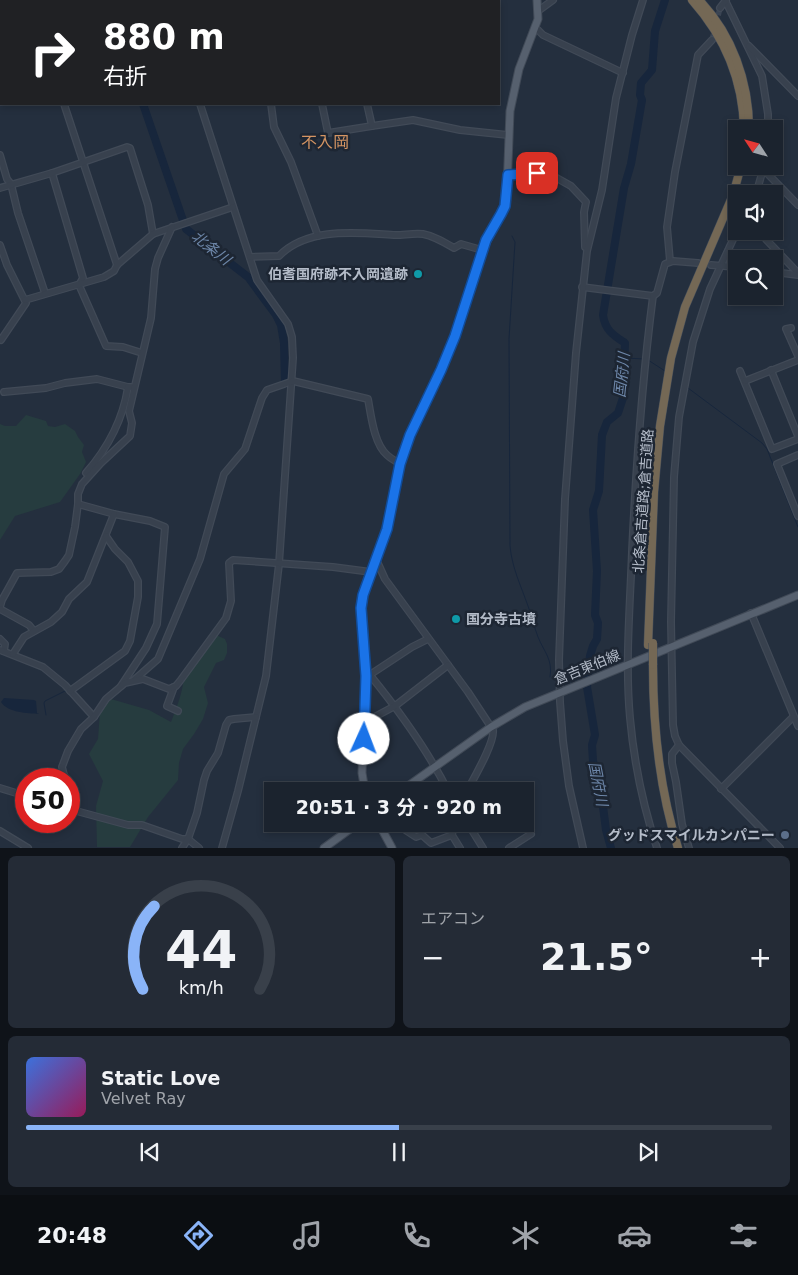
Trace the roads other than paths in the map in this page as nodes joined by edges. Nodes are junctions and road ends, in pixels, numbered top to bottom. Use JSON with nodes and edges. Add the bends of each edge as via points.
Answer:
{"nodes":[{"id":1,"x":537,"y":0,"type":"edge"},
{"id":2,"x":553,"y":0,"type":"edge"},
{"id":3,"x":643,"y":0,"type":"edge"},
{"id":4,"x":692,"y":0,"type":"edge"},
{"id":5,"x":700,"y":0,"type":"edge"},
{"id":6,"x":726,"y":1,"type":"edge"},
{"id":7,"x":720,"y":8,"type":"tunnel mouth"},
{"id":8,"x":704,"y":10,"type":"junction"},
{"id":9,"x":538,"y":11,"type":"junction"},
{"id":10,"x":536,"y":28,"type":"junction"},
{"id":11,"x":712,"y":40,"type":"tunnel mouth"},
{"id":12,"x":744,"y":41,"type":"junction"},
{"id":13,"x":623,"y":73,"type":"junction"},
{"id":14,"x":798,"y":96,"type":"edge"},
{"id":15,"x":64,"y":105,"type":"edge"},
{"id":16,"x":200,"y":105,"type":"edge"},
{"id":17,"x":271,"y":105,"type":"edge"},
{"id":18,"x":322,"y":105,"type":"edge"},
{"id":19,"x":367,"y":105,"type":"edge"},
{"id":20,"x":743,"y":120,"type":"edge"},
{"id":21,"x":749,"y":120,"type":"edge"},
{"id":22,"x":768,"y":120,"type":"edge"},
{"id":23,"x":372,"y":126,"type":"junction"},
{"id":24,"x":508,"y":135,"type":"junction"},
{"id":25,"x":0,"y":155,"type":"edge"},
{"id":26,"x":83,"y":162,"type":"junction"},
{"id":27,"x":52,"y":173,"type":"junction"},
{"id":28,"x":508,"y":175,"type":"junction"},
{"id":29,"x":738,"y":175,"type":"edge"},
{"id":30,"x":770,"y":175,"type":"edge"},
{"id":31,"x":3,"y":179,"type":"edge"},
{"id":32,"x":11,"y":184,"type":"junction"},
{"id":33,"x":0,"y":188,"type":"edge"},
{"id":34,"x":798,"y":205,"type":"edge"},
{"id":35,"x":233,"y":206,"type":"junction"},
{"id":36,"x":728,"y":218,"type":"edge"},
{"id":37,"x":172,"y":227,"type":"junction"},
{"id":38,"x":153,"y":234,"type":"junction"},
{"id":39,"x":318,"y":236,"type":"junction"},
{"id":40,"x":732,"y":240,"type":"edge"},
{"id":41,"x":766,"y":240,"type":"edge"},
{"id":42,"x":0,"y":245,"type":"edge"},
{"id":43,"x":482,"y":250,"type":"junction"},
{"id":44,"x":586,"y":251,"type":"junction"},
{"id":45,"x":250,"y":257,"type":"junction"},
{"id":46,"x":670,"y":261,"type":"junction"},
{"id":47,"x":698,"y":264,"type":"dead end"},
{"id":48,"x":117,"y":265,"type":"junction"},
{"id":49,"x":711,"y":265,"type":"dead end"},
{"id":50,"x":720,"y":265,"type":"junction"},
{"id":51,"x":728,"y":266,"type":"edge"},
{"id":52,"x":783,"y":273,"type":"edge"},
{"id":53,"x":798,"y":274,"type":"edge"},
{"id":54,"x":79,"y":285,"type":"junction"},
{"id":55,"x":582,"y":287,"type":"junction"},
{"id":56,"x":45,"y":293,"type":"junction"},
{"id":57,"x":651,"y":296,"type":"junction"},
{"id":58,"x":25,"y":300,"type":"junction"},
{"id":59,"x":791,"y":328,"type":"dead end"},
{"id":60,"x":1,"y":340,"type":"dead end"},
{"id":61,"x":142,"y":353,"type":"junction"},
{"id":62,"x":798,"y":356,"type":"edge"},
{"id":63,"x":798,"y":360,"type":"edge"},
{"id":64,"x":771,"y":370,"type":"junction"},
{"id":65,"x":740,"y":371,"type":"dead end"},
{"id":66,"x":293,"y":381,"type":"junction"},
{"id":67,"x":745,"y":381,"type":"junction"},
{"id":68,"x":131,"y":387,"type":"junction"},
{"id":69,"x":4,"y":392,"type":"dead end"},
{"id":70,"x":798,"y":437,"type":"edge"},
{"id":71,"x":798,"y":456,"type":"edge"},
{"id":72,"x":400,"y":464,"type":"junction"},
{"id":73,"x":86,"y":473,"type":"dead end"},
{"id":74,"x":78,"y":504,"type":"junction"},
{"id":75,"x":114,"y":514,"type":"junction"},
{"id":76,"x":798,"y":516,"type":"edge"},
{"id":77,"x":106,"y":536,"type":"junction"},
{"id":78,"x":376,"y":559,"type":"junction"},
{"id":79,"x":279,"y":564,"type":"junction"},
{"id":80,"x":371,"y":572,"type":"junction"},
{"id":81,"x":798,"y":595,"type":"edge"},
{"id":82,"x":0,"y":608,"type":"edge"},
{"id":83,"x":752,"y":613,"type":"junction"},
{"id":84,"x":34,"y":631,"type":"junction"},
{"id":85,"x":0,"y":639,"type":"edge"},
{"id":86,"x":428,"y":640,"type":"junction"},
{"id":87,"x":651,"y":644,"type":"junction"},
{"id":88,"x":672,"y":646,"type":"junction"},
{"id":89,"x":2,"y":650,"type":"edge"},
{"id":90,"x":12,"y":654,"type":"junction"},
{"id":91,"x":629,"y":664,"type":"junction"},
{"id":92,"x":448,"y":665,"type":"junction"},
{"id":93,"x":650,"y":666,"type":"junction"},
{"id":94,"x":368,"y":676,"type":"junction"},
{"id":95,"x":134,"y":680,"type":"junction"},
{"id":96,"x":174,"y":687,"type":"junction"},
{"id":97,"x":120,"y":688,"type":"junction"},
{"id":98,"x":70,"y":691,"type":"junction"},
{"id":99,"x":564,"y":691,"type":"junction"},
{"id":100,"x":395,"y":706,"type":"junction"},
{"id":101,"x":178,"y":711,"type":"dead end"},
{"id":102,"x":94,"y":717,"type":"junction"},
{"id":103,"x":256,"y":717,"type":"junction"},
{"id":104,"x":793,"y":717,"type":"junction"},
{"id":105,"x":365,"y":722,"type":"junction"},
{"id":106,"x":798,"y":726,"type":"edge"},
{"id":107,"x":491,"y":727,"type":"junction"},
{"id":108,"x":679,"y":745,"type":"junction"},
{"id":109,"x":434,"y":766,"type":"junction"},
{"id":110,"x":62,"y":768,"type":"edge"},
{"id":111,"x":363,"y":782,"type":"edge"},
{"id":112,"x":413,"y":782,"type":"edge"},
{"id":113,"x":443,"y":782,"type":"edge"},
{"id":114,"x":471,"y":782,"type":"edge"},
{"id":115,"x":0,"y":788,"type":"edge"},
{"id":116,"x":721,"y":789,"type":"junction"},
{"id":117,"x":15,"y":793,"type":"edge"},
{"id":118,"x":80,"y":812,"type":"edge"},
{"id":119,"x":0,"y":830,"type":"edge"},
{"id":120,"x":346,"y":832,"type":"edge"},
{"id":121,"x":384,"y":832,"type":"edge"},
{"id":122,"x":408,"y":832,"type":"edge"},
{"id":123,"x":453,"y":832,"type":"edge"},
{"id":124,"x":473,"y":832,"type":"edge"},
{"id":125,"x":531,"y":834,"type":"dead end"},
{"id":126,"x":452,"y":835,"type":"junction"},
{"id":127,"x":188,"y":838,"type":"junction"},
{"id":128,"x":28,"y":848,"type":"edge"},
{"id":129,"x":182,"y":848,"type":"edge"},
{"id":130,"x":199,"y":848,"type":"edge"},
{"id":131,"x":222,"y":848,"type":"edge"},
{"id":132,"x":324,"y":848,"type":"edge"},
{"id":133,"x":392,"y":848,"type":"edge"},
{"id":134,"x":460,"y":848,"type":"edge"},
{"id":135,"x":484,"y":848,"type":"edge"},
{"id":136,"x":509,"y":848,"type":"edge"},
{"id":137,"x":583,"y":848,"type":"edge"},
{"id":138,"x":657,"y":848,"type":"edge"},
{"id":139,"x":674,"y":848,"type":"edge"},
{"id":140,"x":678,"y":848,"type":"edge"},
{"id":141,"x":689,"y":848,"type":"edge"},
{"id":142,"x":780,"y":848,"type":"edge"}],
"edges":[{"from":1,"to":9,"type":"main road"},
{"from":2,"to":9,"type":"street"},
{"from":3,"to":13,"type":"street"},
{"from":4,"to":8,"type":"highway"},
{"from":5,"to":8,"type":"highway"},
{"from":6,"to":7,"type":"street"},
{"from":6,"to":12,"type":"street"},
{"from":8,"to":20,"type":"highway","via":[[730,60]]},
{"from":8,"to":21,"type":"highway","via":[[723,30],[736,58]]},
{"from":9,"to":10,"type":"main road"},
{"from":10,"to":13,"type":"street","via":[[543,35]]},
{"from":10,"to":24,"type":"main road","via":[[514,88]]},
{"from":11,"to":46,"type":"street","via":[[698,55],[675,172],[667,227]]},
{"from":12,"to":14,"type":"street"},
{"from":12,"to":22,"type":"street","via":[[762,76]]},
{"from":13,"to":44,"type":"street","via":[[611,124],[602,190]]},
{"from":15,"to":26,"type":"street"},
{"from":16,"to":35,"type":"street"},
{"from":17,"to":39,"type":"street","via":[[274,127],[291,162]]},
{"from":18,"to":23,"type":"street","via":[[328,133]]},
{"from":19,"to":23,"type":"street"},
{"from":23,"to":24,"type":"street","via":[[413,120],[460,130]]},
{"from":24,"to":28,"type":"main road"},
{"from":25,"to":31,"type":"street"},
{"from":26,"to":27,"type":"street"},
{"from":26,"to":38,"type":"street","via":[[130,148],[148,205]]},
{"from":26,"to":48,"type":"street"},
{"from":27,"to":32,"type":"street"},
{"from":27,"to":54,"type":"street","via":[[84,278]]},
{"from":28,"to":43,"type":"main road","via":[[505,206]]},
{"from":28,"to":44,"type":"street","via":[[546,172],[571,186],[586,202]]},
{"from":29,"to":87,"type":"highway","name":"北条倉吉道路;倉吉道路","via":[[685,307],[669,367],[654,492]]},
{"from":30,"to":34,"type":"street"},
{"from":31,"to":32,"type":"street"},
{"from":32,"to":33,"type":"street"},
{"from":32,"to":56,"type":"street"},
{"from":35,"to":37,"type":"street"},
{"from":35,"to":45,"type":"street"},
{"from":36,"to":87,"type":"highway","name":"北条倉吉道路;倉吉道路","via":[[700,280],[675,359],[659,493]]},
{"from":37,"to":38,"type":"street"},
{"from":37,"to":61,"type":"street","via":[[155,269],[151,318]]},
{"from":38,"to":48,"type":"street"},
{"from":39,"to":43,"type":"street","via":[[421,234],[435,237],[454,248],[461,244]]},
{"from":39,"to":45,"type":"street","via":[[299,241],[279,256]]},
{"from":40,"to":50,"type":"street"},
{"from":41,"to":53,"type":"street"},
{"from":42,"to":58,"type":"street"},
{"from":43,"to":72,"type":"main road","via":[[455,336]]},
{"from":44,"to":55,"type":"street"},
{"from":45,"to":66,"type":"street","via":[[257,280],[288,324],[292,337]]},
{"from":46,"to":47,"type":"street"},
{"from":46,"to":57,"type":"street","via":[[665,264],[656,293]]},
{"from":48,"to":54,"type":"street","via":[[104,277]]},
{"from":49,"to":50,"type":"street"},
{"from":50,"to":51,"type":"street"},
{"from":50,"to":88,"type":"street","via":[[692,342],[679,417],[674,477]]},
{"from":52,"to":53,"type":"street"},
{"from":54,"to":56,"type":"street"},
{"from":54,"to":61,"type":"street","via":[[106,346]]},
{"from":55,"to":57,"type":"street"},
{"from":55,"to":99,"type":"street","via":[[565,499],[559,660]]},
{"from":56,"to":58,"type":"street"},
{"from":57,"to":91,"type":"street","via":[[639,432]]},
{"from":58,"to":60,"type":"street"},
{"from":59,"to":62,"type":"street","via":[[786,330]]},
{"from":61,"to":68,"type":"street"},
{"from":63,"to":64,"type":"street"},
{"from":64,"to":67,"type":"street"},
{"from":64,"to":70,"type":"street"},
{"from":65,"to":67,"type":"street"},
{"from":66,"to":72,"type":"street","via":[[368,399],[381,448]]},
{"from":66,"to":79,"type":"street"},
{"from":66,"to":95,"type":"street","via":[[267,390],[262,398],[245,449],[224,474],[200,559],[158,659]]},
{"from":67,"to":70,"type":"street","via":[[772,450]]},
{"from":68,"to":69,"type":"street","via":[[97,379]]},
{"from":68,"to":73,"type":"street","via":[[110,438],[96,463]]},
{"from":68,"to":74,"type":"street","via":[[130,436],[82,484]]},
{"from":71,"to":76,"type":"street","via":[[777,464]]},
{"from":72,"to":78,"type":"main road","via":[[387,529]]},
{"from":74,"to":75,"type":"street"},
{"from":74,"to":82,"type":"street","via":[[65,562],[51,572],[17,573]]},
{"from":75,"to":77,"type":"street"},
{"from":75,"to":97,"type":"street","via":[[165,527],[156,624],[146,648]]},
{"from":77,"to":84,"type":"street","via":[[87,582],[69,599],[62,612]]},
{"from":77,"to":98,"type":"street","via":[[128,562],[138,581],[130,641],[125,651]]},
{"from":78,"to":80,"type":"main road"},
{"from":78,"to":86,"type":"street","via":[[385,579]]},
{"from":79,"to":80,"type":"street"},
{"from":79,"to":96,"type":"street","via":[[233,560],[230,563],[231,601],[226,618]]},
{"from":79,"to":103,"type":"street","via":[[266,676]]},
{"from":80,"to":94,"type":"main road","via":[[361,608]]},
{"from":81,"to":83,"type":"main road","name":"倉吉東伯線"},
{"from":82,"to":84,"type":"street"},
{"from":83,"to":88,"type":"main road","name":"倉吉東伯線"},
{"from":83,"to":104,"type":"street"},
{"from":84,"to":90,"type":"street","via":[[20,641]]},
{"from":85,"to":89,"type":"street","via":[[5,644]]},
{"from":86,"to":92,"type":"street"},
{"from":86,"to":94,"type":"street"},
{"from":87,"to":93,"type":"highway","name":"北条倉吉道路;倉吉道路","bridge":true},
{"from":88,"to":91,"type":"main road","name":"倉吉東伯線"},
{"from":88,"to":108,"type":"street","via":[[673,725]]},
{"from":89,"to":90,"type":"street"},
{"from":90,"to":98,"type":"street","via":[[43,667]]},
{"from":91,"to":99,"type":"main road","name":"倉吉東伯線"},
{"from":91,"to":138,"type":"street","via":[[634,754]]},
{"from":92,"to":100,"type":"street"},
{"from":92,"to":107,"type":"street"},
{"from":93,"to":139,"type":"highway","name":"北条倉吉道路;倉吉道路","via":[[650,734],[660,796]]},
{"from":93,"to":140,"type":"highway","name":"北条倉吉道路;倉吉道路","via":[[658,763]]},
{"from":94,"to":100,"type":"street"},
{"from":94,"to":105,"type":"main road"},
{"from":95,"to":96,"type":"street","via":[[142,679],[169,689]]},
{"from":95,"to":97,"type":"street"},
{"from":96,"to":101,"type":"street","via":[[167,706]]},
{"from":97,"to":102,"type":"street","via":[[106,699]]},
{"from":98,"to":102,"type":"street"},
{"from":99,"to":107,"type":"main road","name":"倉吉東伯線","via":[[525,707]]},
{"from":99,"to":137,"type":"street","via":[[563,741]]},
{"from":100,"to":105,"type":"street"},
{"from":100,"to":109,"type":"street"},
{"from":102,"to":110,"type":"street","via":[[81,729]]},
{"from":103,"to":127,"type":"street","via":[[229,720],[226,725],[218,753],[207,771]]},
{"from":103,"to":131,"type":"street"},
{"from":104,"to":106,"type":"street"},
{"from":104,"to":116,"type":"street"},
{"from":105,"to":111,"type":"main road"},
{"from":107,"to":109,"type":"main road","name":"倉吉東伯線"},
{"from":107,"to":114,"type":"street","via":[[494,735]]},
{"from":108,"to":116,"type":"street"},
{"from":108,"to":141,"type":"street","via":[[672,754],[672,763]]},
{"from":109,"to":112,"type":"main road","name":"倉吉東伯線"},
{"from":109,"to":113,"type":"street"},
{"from":115,"to":117,"type":"street"},
{"from":116,"to":142,"type":"street"},
{"from":118,"to":127,"type":"street"},
{"from":119,"to":128,"type":"street"},
{"from":120,"to":132,"type":"main road"},
{"from":121,"to":133,"type":"main road"},
{"from":122,"to":126,"type":"street","via":[[416,837],[422,835],[431,843]]},
{"from":123,"to":126,"type":"street"},
{"from":124,"to":135,"type":"street"},
{"from":125,"to":136,"type":"street"},
{"from":126,"to":134,"type":"street"},
{"from":127,"to":129,"type":"street"},
{"from":127,"to":130,"type":"street"}]}
